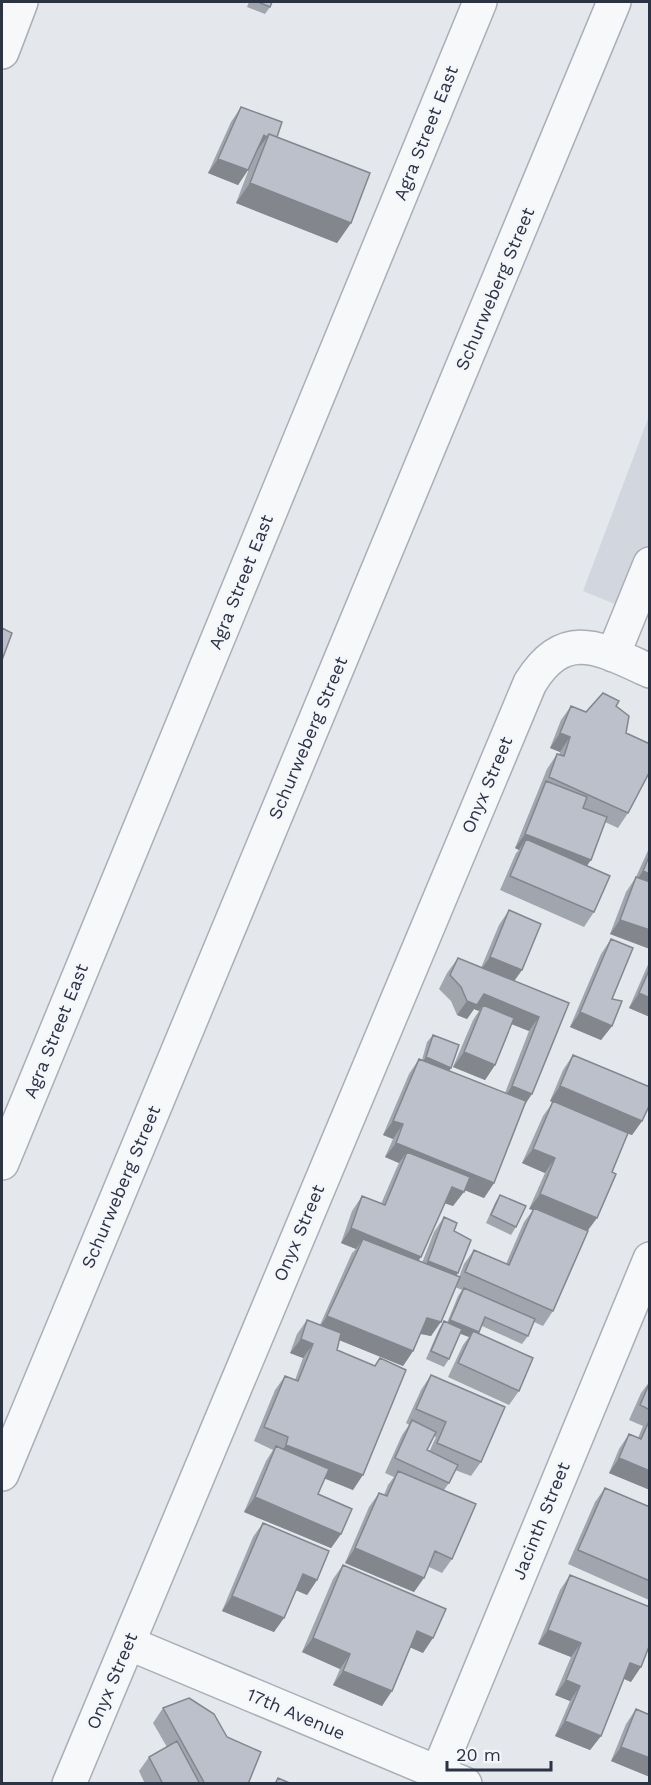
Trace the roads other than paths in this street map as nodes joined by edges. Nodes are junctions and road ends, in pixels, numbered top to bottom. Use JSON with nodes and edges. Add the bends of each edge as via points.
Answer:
{"nodes":[{"id":1,"x":21,"y":2,"type":"edge"},
{"id":2,"x":480,"y":2,"type":"edge"},
{"id":3,"x":614,"y":2,"type":"edge"},
{"id":4,"x":2,"y":52,"type":"edge"},
{"id":5,"x":650,"y":564,"type":"edge"},
{"id":6,"x":613,"y":655,"type":"junction"},
{"id":7,"x":650,"y":671,"type":"edge"},
{"id":8,"x":9,"y":1123,"type":"edge"},
{"id":9,"x":2,"y":1163,"type":"edge"},
{"id":10,"x":650,"y":1259,"type":"edge"},
{"id":11,"x":2,"y":1474,"type":"edge"},
{"id":12,"x":128,"y":1643,"type":"junction"},
{"id":13,"x":445,"y":1780,"type":"edge"},
{"id":14,"x":69,"y":1784,"type":"edge"}],
"edges":[{"from":1,"to":4,"type":"street"},
{"from":2,"to":8,"type":"street","name":"Agra Street East"},
{"from":3,"to":11,"type":"street","name":"Schurweberg Street"},
{"from":5,"to":6,"type":"street"},
{"from":6,"to":7,"type":"street","name":"Onyx Street"},
{"from":6,"to":12,"type":"street","name":"Onyx Street","via":[[579,646],[556,653],[540,666],[530,683]]},
{"from":8,"to":9,"type":"street","name":"Agra Street East"},
{"from":10,"to":13,"type":"street","name":"Jacinth Street"},
{"from":12,"to":13,"type":"street","name":"17th Avenue"},
{"from":12,"to":14,"type":"street","name":"Onyx Street"}]}
